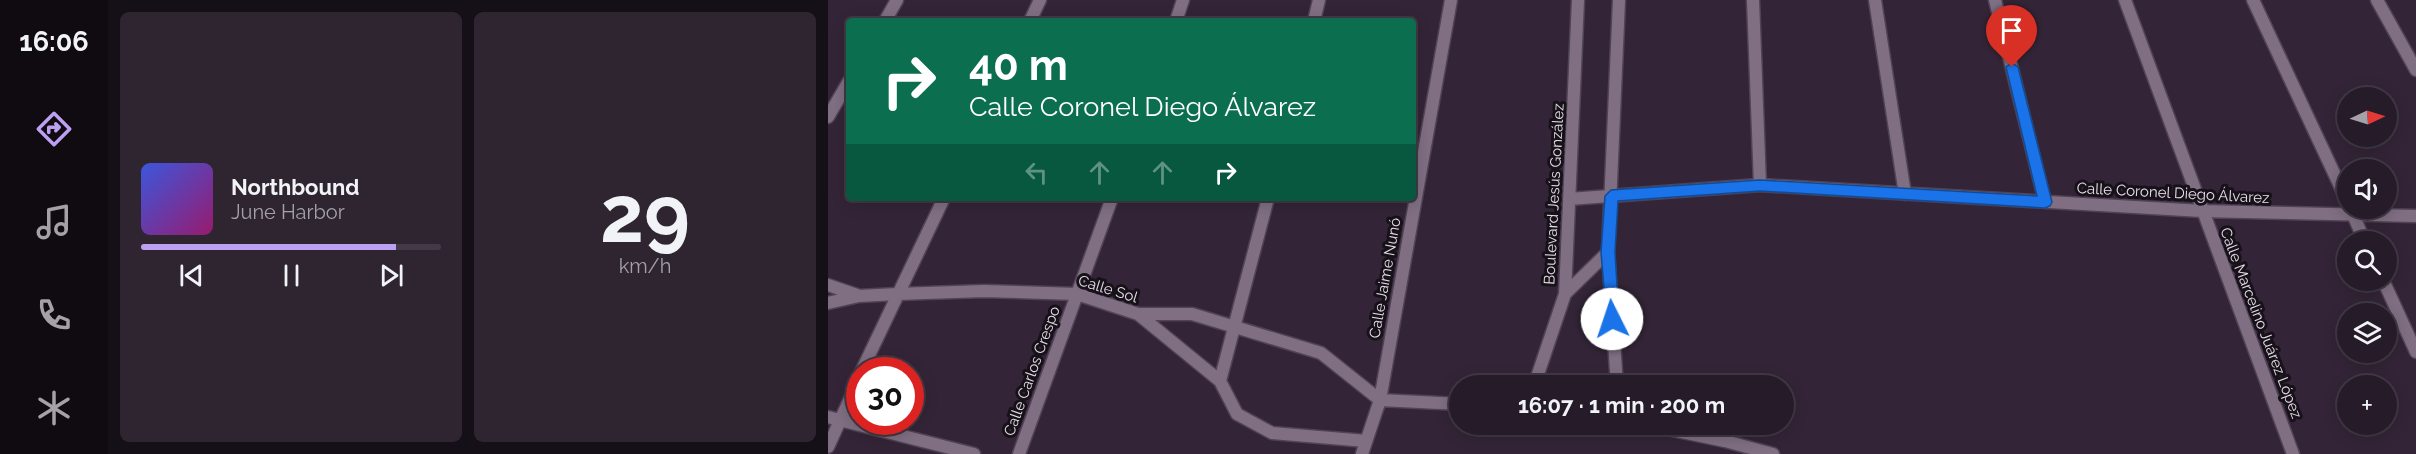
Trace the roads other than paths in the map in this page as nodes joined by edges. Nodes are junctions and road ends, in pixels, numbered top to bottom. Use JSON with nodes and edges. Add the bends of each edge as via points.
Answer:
{"nodes":[{"id":1,"x":897,"y":0,"type":"edge"},
{"id":2,"x":1040,"y":0,"type":"edge"},
{"id":3,"x":1183,"y":0,"type":"edge"},
{"id":4,"x":1319,"y":0,"type":"edge"},
{"id":5,"x":1451,"y":0,"type":"edge"},
{"id":6,"x":1578,"y":0,"type":"edge"},
{"id":7,"x":1619,"y":0,"type":"edge"},
{"id":8,"x":1753,"y":0,"type":"edge"},
{"id":9,"x":1875,"y":0,"type":"edge"},
{"id":10,"x":1995,"y":0,"type":"edge"},
{"id":11,"x":2125,"y":0,"type":"edge"},
{"id":12,"x":2253,"y":0,"type":"edge"},
{"id":13,"x":2377,"y":0,"type":"edge"},
{"id":14,"x":887,"y":18,"type":"edge"},
{"id":15,"x":1031,"y":18,"type":"edge"},
{"id":16,"x":1177,"y":18,"type":"edge"},
{"id":17,"x":1315,"y":18,"type":"edge"},
{"id":18,"x":2416,"y":70,"type":"edge"},
{"id":19,"x":846,"y":86,"type":"edge"},
{"id":20,"x":828,"y":117,"type":"edge"},
{"id":21,"x":2337,"y":179,"type":"edge"},
{"id":22,"x":1760,"y":185,"type":"junction"},
{"id":23,"x":1905,"y":194,"type":"junction"},
{"id":24,"x":1611,"y":196,"type":"junction"},
{"id":25,"x":1416,"y":197,"type":"edge"},
{"id":26,"x":1569,"y":199,"type":"junction"},
{"id":27,"x":943,"y":201,"type":"edge"},
{"id":28,"x":1111,"y":201,"type":"edge"},
{"id":29,"x":1267,"y":201,"type":"edge"},
{"id":30,"x":1415,"y":201,"type":"edge"},
{"id":31,"x":2045,"y":202,"type":"junction"},
{"id":32,"x":2202,"y":211,"type":"junction"},
{"id":33,"x":2337,"y":212,"type":"edge"},
{"id":34,"x":2397,"y":215,"type":"edge"},
{"id":35,"x":2416,"y":216,"type":"edge"},
{"id":36,"x":1608,"y":252,"type":"junction"},
{"id":37,"x":828,"y":285,"type":"edge"},
{"id":38,"x":2388,"y":291,"type":"edge"},
{"id":39,"x":897,"y":294,"type":"junction"},
{"id":40,"x":1077,"y":294,"type":"junction"},
{"id":41,"x":1565,"y":294,"type":"junction"},
{"id":42,"x":859,"y":296,"type":"junction"},
{"id":43,"x":828,"y":303,"type":"edge"},
{"id":44,"x":1138,"y":314,"type":"junction"},
{"id":45,"x":1234,"y":328,"type":"junction"},
{"id":46,"x":2416,"y":352,"type":"edge"},
{"id":47,"x":868,"y":357,"type":"edge"},
{"id":48,"x":1538,"y":375,"type":"edge"},
{"id":49,"x":1616,"y":375,"type":"edge"},
{"id":50,"x":1220,"y":381,"type":"junction"},
{"id":51,"x":846,"y":399,"type":"edge"},
{"id":52,"x":1380,"y":400,"type":"junction"},
{"id":53,"x":1449,"y":403,"type":"edge"},
{"id":54,"x":834,"y":418,"type":"edge"},
{"id":55,"x":1696,"y":435,"type":"edge"},
{"id":56,"x":828,"y":447,"type":"edge"},
{"id":57,"x":1364,"y":448,"type":"edge"},
{"id":58,"x":974,"y":454,"type":"edge"},
{"id":59,"x":1019,"y":454,"type":"edge"},
{"id":60,"x":1773,"y":454,"type":"edge"},
{"id":61,"x":2293,"y":454,"type":"edge"}],
"edges":[{"from":1,"to":14,"type":"street"},
{"from":2,"to":15,"type":"street"},
{"from":3,"to":16,"type":"street"},
{"from":4,"to":17,"type":"street"},
{"from":5,"to":25,"type":"street","name":"Calle Jaime Nunó"},
{"from":6,"to":26,"type":"street","name":"Boulevard Jesús González"},
{"from":7,"to":24,"type":"street"},
{"from":8,"to":22,"type":"street"},
{"from":9,"to":23,"type":"street"},
{"from":10,"to":31,"type":"street"},
{"from":11,"to":32,"type":"street","name":"Calle Marcelino Juárez López"},
{"from":12,"to":21,"type":"street"},
{"from":13,"to":18,"type":"street"},
{"from":19,"to":20,"type":"street"},
{"from":22,"to":23,"type":"street","name":"Calle Coronel Diego Álvarez"},
{"from":22,"to":24,"type":"street","name":"Calle Coronel Diego Álvarez"},
{"from":23,"to":31,"type":"street","name":"Calle Coronel Diego Álvarez"},
{"from":24,"to":26,"type":"street","name":"Calle Coronel Diego Álvarez"},
{"from":24,"to":36,"type":"street"},
{"from":26,"to":41,"type":"street","name":"Boulevard Jesús González"},
{"from":27,"to":39,"type":"street"},
{"from":28,"to":40,"type":"street","name":"Calle Carlos Crespo"},
{"from":29,"to":45,"type":"street"},
{"from":30,"to":52,"type":"street","name":"Calle Jaime Nunó"},
{"from":31,"to":32,"type":"street","name":"Calle Coronel Diego Álvarez"},
{"from":32,"to":33,"type":"street","name":"Calle Coronel Diego Álvarez"},
{"from":32,"to":61,"type":"street","name":"Calle Marcelino Juárez López"},
{"from":34,"to":35,"type":"street","name":"Calle Coronel Diego Álvarez"},
{"from":36,"to":41,"type":"street"},
{"from":36,"to":49,"type":"street"},
{"from":37,"to":42,"type":"street"},
{"from":38,"to":46,"type":"street"},
{"from":39,"to":40,"type":"street","name":"Calle Sol"},
{"from":39,"to":42,"type":"street","name":"Calle Sol"},
{"from":39,"to":47,"type":"street"},
{"from":40,"to":44,"type":"street","name":"Calle Sol"},
{"from":40,"to":59,"type":"street","name":"Calle Carlos Crespo"},
{"from":41,"to":48,"type":"street","name":"Boulevard Jesús González"},
{"from":42,"to":43,"type":"street","name":"Calle Sol"},
{"from":44,"to":45,"type":"street","via":[[1192,314]]},
{"from":44,"to":50,"type":"street","name":"Calle Sol"},
{"from":45,"to":50,"type":"street"},
{"from":45,"to":52,"type":"street","via":[[1321,353]]},
{"from":50,"to":57,"type":"street","name":"Calle Sol","via":[[1237,414],[1272,433]]},
{"from":51,"to":54,"type":"street"},
{"from":52,"to":53,"type":"street"},
{"from":52,"to":57,"type":"street","name":"Calle Jaime Nunó"},
{"from":54,"to":56,"type":"street"},
{"from":54,"to":58,"type":"street"},
{"from":55,"to":60,"type":"street"}]}
